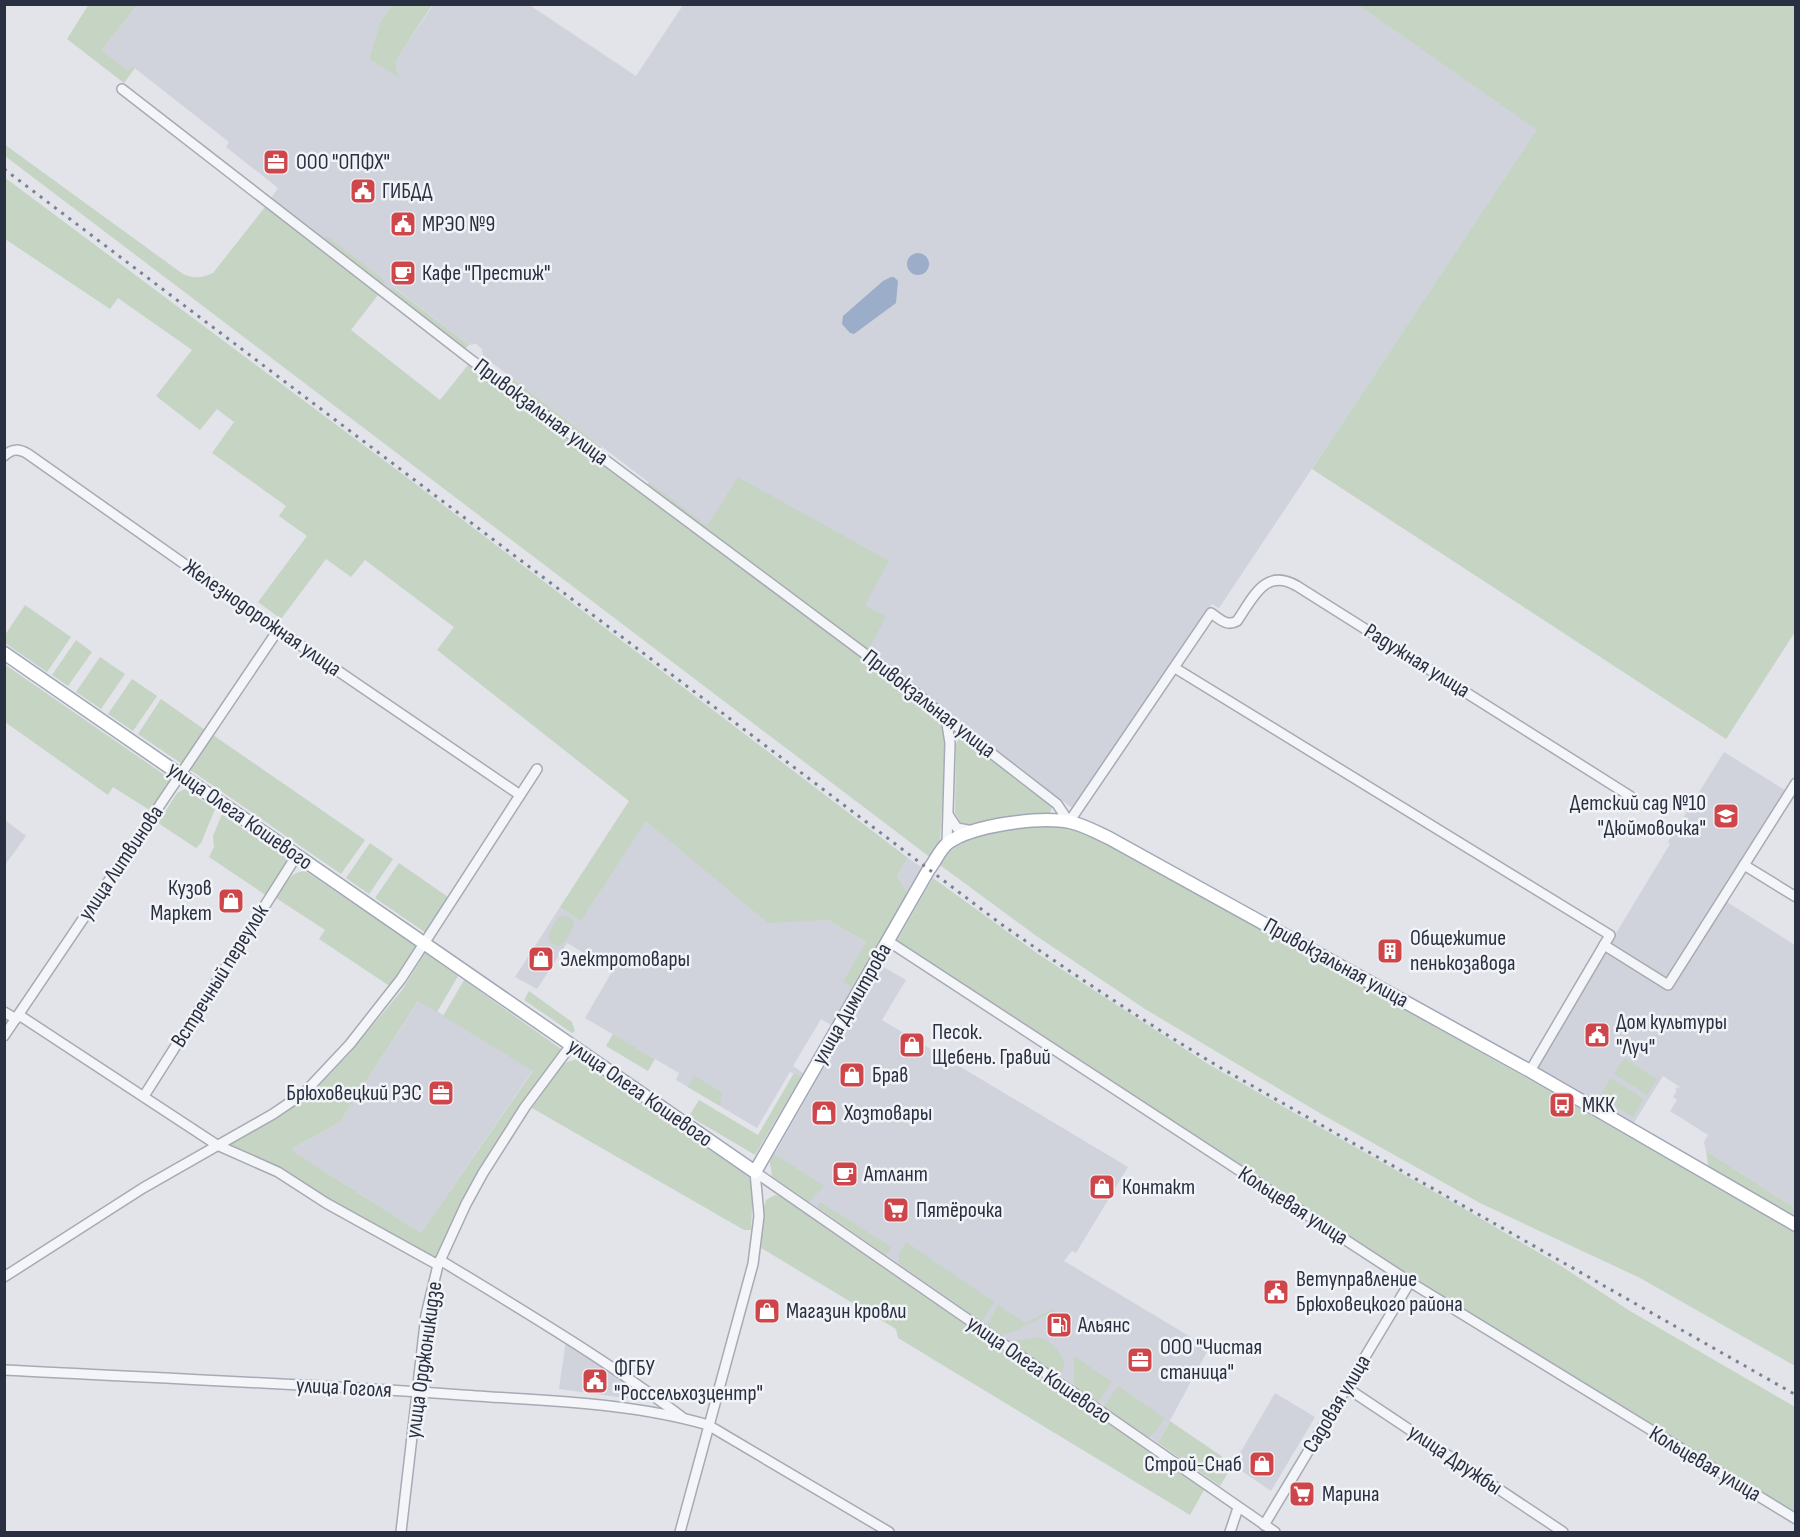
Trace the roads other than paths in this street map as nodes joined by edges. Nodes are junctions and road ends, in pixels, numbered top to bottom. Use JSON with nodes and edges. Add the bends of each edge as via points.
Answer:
{"nodes":[{"id":1,"x":123,"y":88,"type":"dead end"},
{"id":2,"x":4,"y":456,"type":"edge"},
{"id":3,"x":278,"y":630,"type":"junction"},
{"id":4,"x":4,"y":653,"type":"edge"},
{"id":5,"x":1175,"y":668,"type":"junction"},
{"id":6,"x":946,"y":718,"type":"junction"},
{"id":7,"x":537,"y":769,"type":"dead end"},
{"id":8,"x":180,"y":775,"type":"junction"},
{"id":9,"x":1796,"y":783,"type":"edge"},
{"id":10,"x":520,"y":795,"type":"junction"},
{"id":11,"x":1630,"y":796,"type":"dead end"},
{"id":12,"x":948,"y":814,"type":"junction"},
{"id":13,"x":1069,"y":822,"type":"junction"},
{"id":14,"x":976,"y":831,"type":"junction"},
{"id":15,"x":947,"y":844,"type":"junction"},
{"id":16,"x":297,"y":855,"type":"junction"},
{"id":17,"x":1744,"y":865,"type":"junction"},
{"id":18,"x":1796,"y":897,"type":"edge"},
{"id":19,"x":888,"y":941,"type":"junction"},
{"id":20,"x":425,"y":943,"type":"junction"},
{"id":21,"x":1604,"y":945,"type":"junction"},
{"id":22,"x":4,"y":1012,"type":"edge"},
{"id":23,"x":17,"y":1017,"type":"junction"},
{"id":24,"x":4,"y":1036,"type":"edge"},
{"id":25,"x":571,"y":1045,"type":"junction"},
{"id":26,"x":1530,"y":1071,"type":"junction"},
{"id":27,"x":144,"y":1096,"type":"junction"},
{"id":28,"x":217,"y":1145,"type":"junction"},
{"id":29,"x":755,"y":1172,"type":"junction"},
{"id":30,"x":1796,"y":1225,"type":"edge"},
{"id":31,"x":439,"y":1262,"type":"junction"},
{"id":32,"x":4,"y":1277,"type":"edge"},
{"id":33,"x":1410,"y":1282,"type":"junction"},
{"id":34,"x":4,"y":1370,"type":"edge"},
{"id":35,"x":1347,"y":1388,"type":"junction"},
{"id":36,"x":418,"y":1392,"type":"junction"},
{"id":37,"x":683,"y":1418,"type":"junction"},
{"id":38,"x":708,"y":1425,"type":"junction"},
{"id":39,"x":1238,"y":1508,"type":"junction"},
{"id":40,"x":1796,"y":1519,"type":"edge"},
{"id":41,"x":1264,"y":1525,"type":"junction"},
{"id":42,"x":401,"y":1533,"type":"edge"},
{"id":43,"x":681,"y":1533,"type":"edge"},
{"id":44,"x":889,"y":1533,"type":"edge"},
{"id":45,"x":1230,"y":1533,"type":"edge"},
{"id":46,"x":1275,"y":1533,"type":"edge"},
{"id":47,"x":1563,"y":1533,"type":"edge"}],
"edges":[{"from":1,"to":6,"type":"street","name":"Привокзальная улица","via":[[470,359],[868,655]]},
{"from":2,"to":3,"type":"street","name":"Железнодорожная улица","via":[[16,449],[28,454]]},
{"from":3,"to":8,"type":"street","name":"улица Литвинова"},
{"from":3,"to":10,"type":"street","name":"Железнодорожная улица"},
{"from":4,"to":8,"type":"main road","name":"улица Олега Кошевого"},
{"from":5,"to":11,"type":"street","name":"Радужная улица","via":[[1211,614],[1233,623],[1265,584],[1277,579],[1291,582]]},
{"from":5,"to":13,"type":"street"},
{"from":5,"to":21,"type":"street","via":[[1610,935]]},
{"from":6,"to":12,"type":"street","via":[[950,743]]},
{"from":6,"to":13,"type":"street","name":"Привокзальная улица","via":[[1057,804]]},
{"from":7,"to":10,"type":"street"},
{"from":8,"to":16,"type":"main road","name":"улица Олега Кошевого"},
{"from":8,"to":23,"type":"street","name":"улица Литвинова"},
{"from":9,"to":17,"type":"street"},
{"from":10,"to":20,"type":"street"},
{"from":12,"to":14,"type":"street","via":[[957,828]]},
{"from":12,"to":15,"type":"street"},
{"from":13,"to":14,"type":"main road","via":[[1033,820]]},
{"from":13,"to":26,"type":"main road","name":"Привокзальная улица","via":[[1109,838]]},
{"from":14,"to":15,"type":"main road"},
{"from":15,"to":19,"type":"main road","name":"улица Димитрова"},
{"from":16,"to":20,"type":"main road","name":"улица Олега Кошевого"},
{"from":16,"to":27,"type":"street","name":"Встречный переулок"},
{"from":17,"to":18,"type":"street"},
{"from":17,"to":21,"type":"street","via":[[1668,985]]},
{"from":19,"to":29,"type":"main road","name":"улица Димитрова"},
{"from":19,"to":33,"type":"street","name":"Кольцевая улица"},
{"from":20,"to":25,"type":"main road","name":"улица Олега Кошевого"},
{"from":20,"to":28,"type":"street","via":[[373,1017],[310,1088],[285,1107]]},
{"from":21,"to":26,"type":"street"},
{"from":22,"to":23,"type":"street","name":"улица Гоголя"},
{"from":23,"to":24,"type":"street","name":"улица Литвинова"},
{"from":23,"to":27,"type":"street","name":"улица Гоголя"},
{"from":25,"to":29,"type":"main road","name":"улица Олега Кошевого"},
{"from":25,"to":31,"type":"street","name":"улица Орджоникидзе","via":[[493,1156]]},
{"from":26,"to":30,"type":"main road","name":"Привокзальная улица"},
{"from":27,"to":28,"type":"street","name":"улица Гоголя"},
{"from":28,"to":31,"type":"street","name":"улица Гоголя","via":[[278,1172],[333,1207]]},
{"from":28,"to":32,"type":"street"},
{"from":29,"to":38,"type":"street","via":[[759,1216],[755,1255]]},
{"from":29,"to":39,"type":"street","name":"улица Олега Кошевого"},
{"from":31,"to":36,"type":"street","name":"улица Орджоникидзе","via":[[426,1315]]},
{"from":31,"to":37,"type":"street","name":"улица Гоголя","via":[[565,1336]]},
{"from":33,"to":35,"type":"street","name":"Садовая улица"},
{"from":33,"to":40,"type":"street","name":"Кольцевая улица"},
{"from":34,"to":36,"type":"street","name":"улица Гоголя"},
{"from":35,"to":41,"type":"street","name":"Садовая улица"},
{"from":35,"to":47,"type":"street","name":"улица Дружбы"},
{"from":36,"to":37,"type":"street","name":"улица Гоголя","via":[[588,1404]]},
{"from":36,"to":42,"type":"street","name":"улица Орджоникидзе"},
{"from":37,"to":38,"type":"street","name":"улица Гоголя"},
{"from":38,"to":43,"type":"street"},
{"from":38,"to":44,"type":"street","name":"улица Гоголя"},
{"from":39,"to":41,"type":"street","name":"улица Олега Кошевого"},
{"from":39,"to":45,"type":"street"},
{"from":41,"to":46,"type":"street","name":"улица Олега Кошевого"}]}
